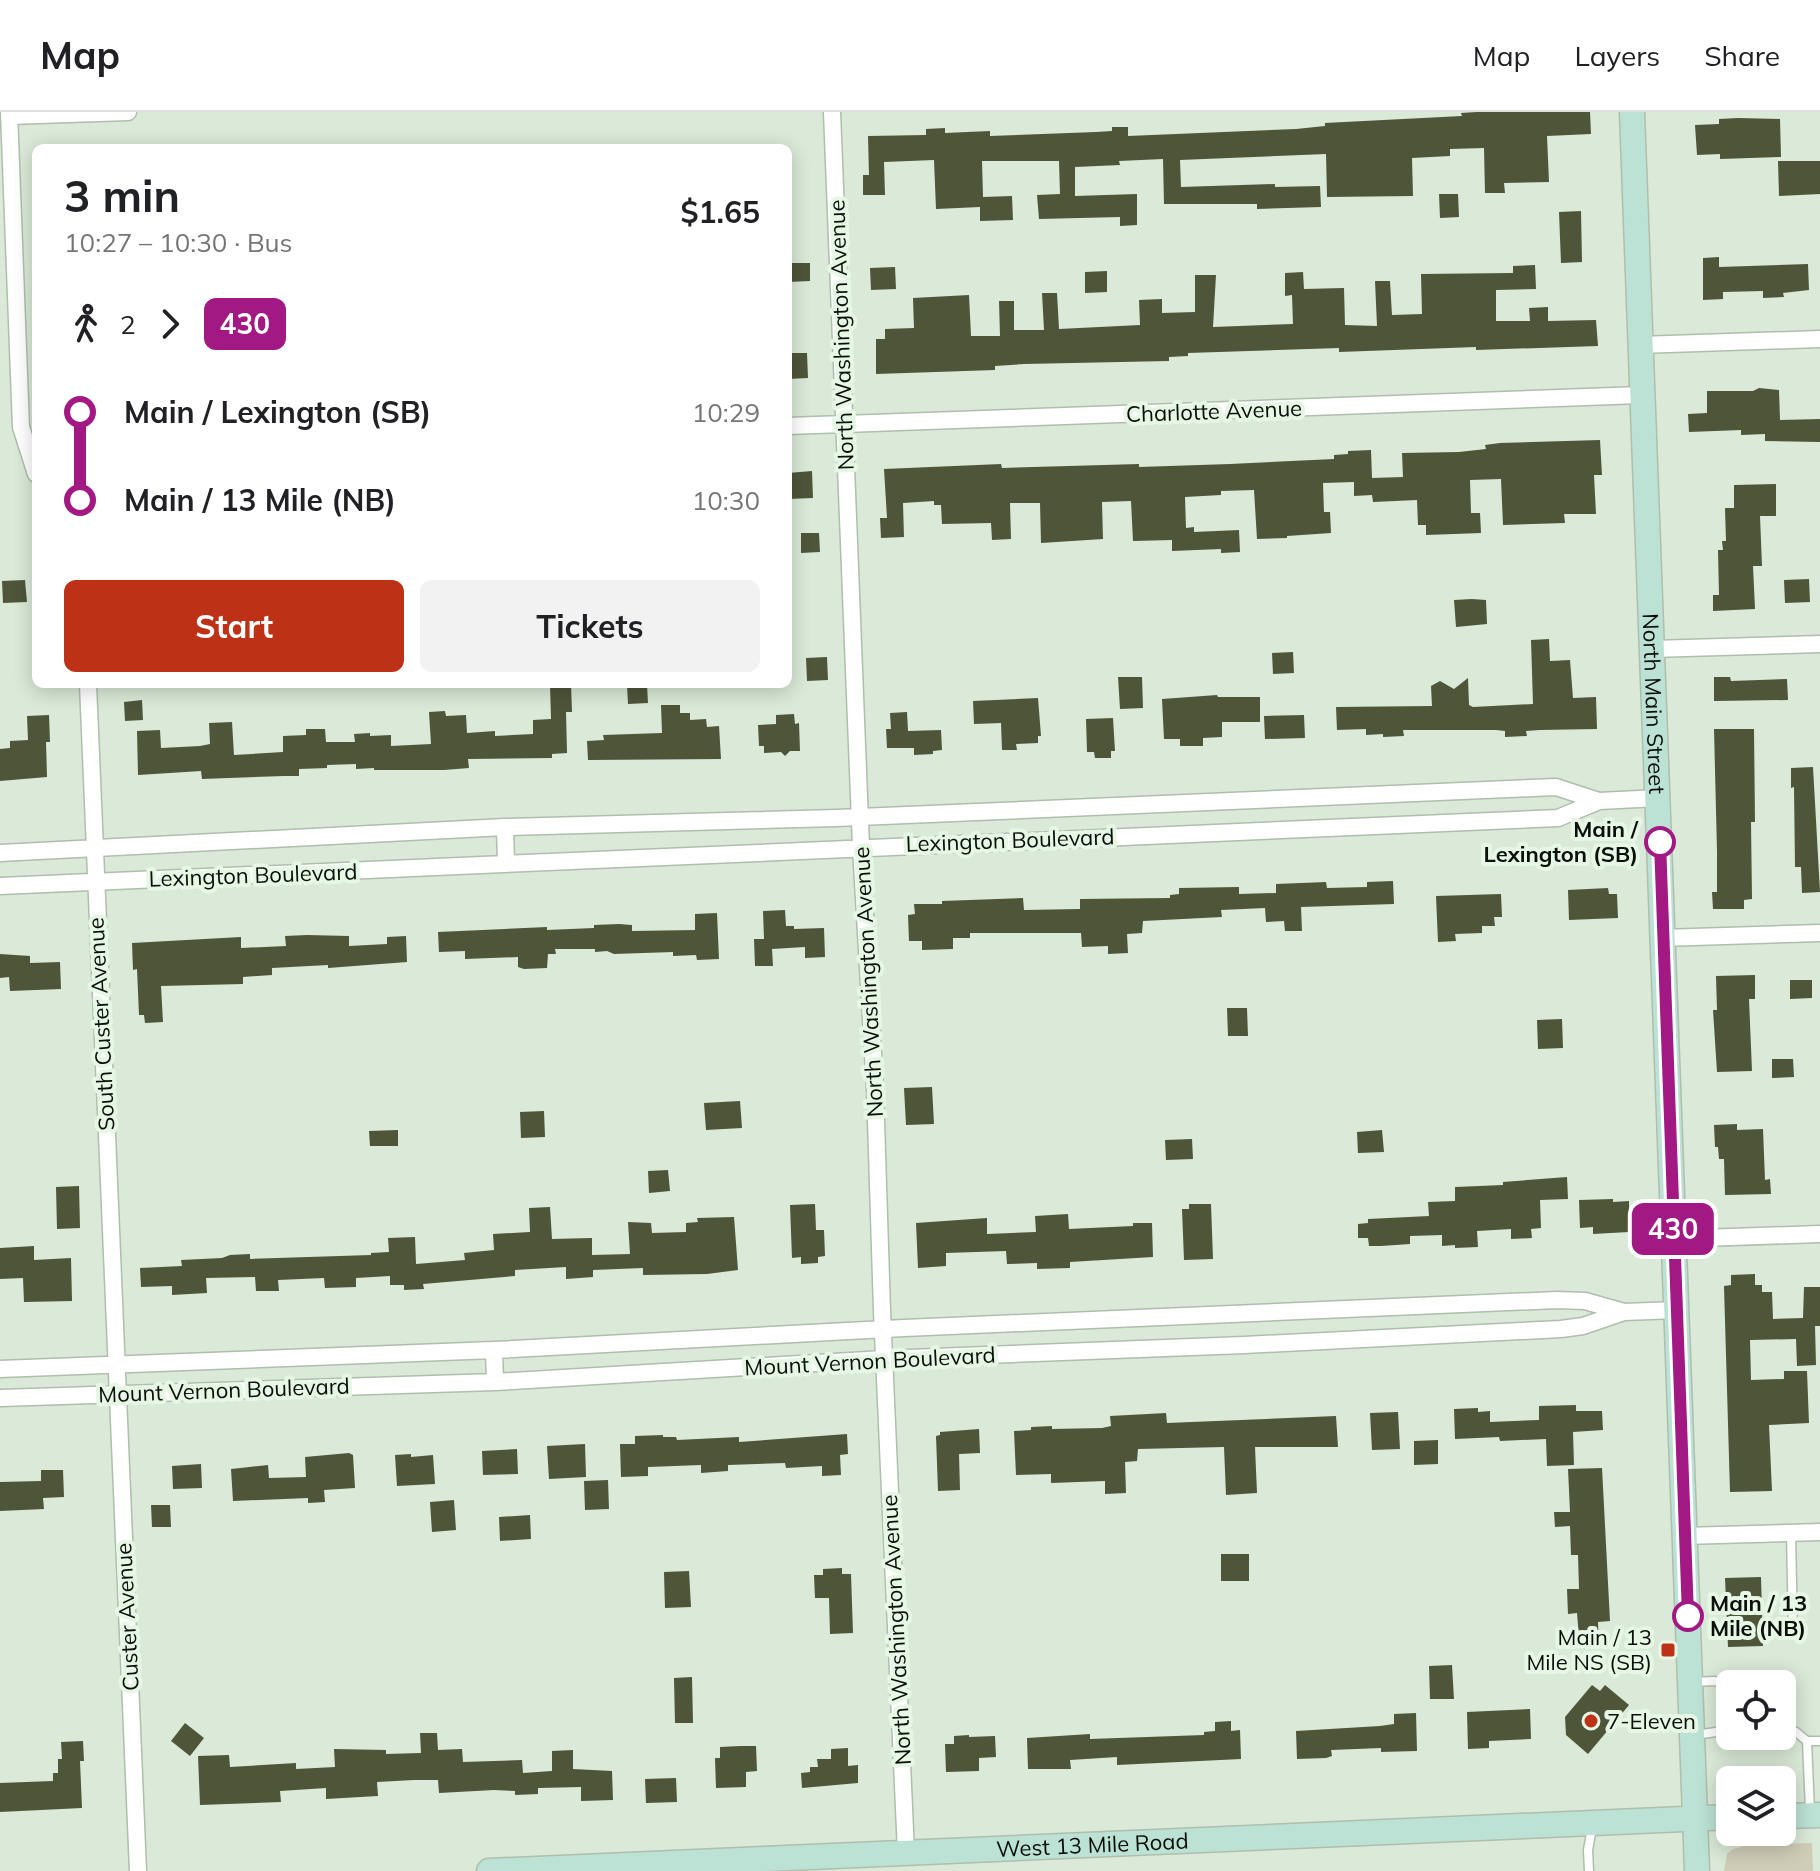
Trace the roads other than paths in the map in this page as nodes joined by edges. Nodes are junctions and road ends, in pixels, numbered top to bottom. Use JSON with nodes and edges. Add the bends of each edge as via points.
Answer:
{"nodes":[{"id":1,"x":128,"y":112,"type":"edge"},
{"id":2,"x":832,"y":112,"type":"edge"},
{"id":3,"x":1632,"y":112,"type":"edge"},
{"id":4,"x":9,"y":114,"type":"edge"},
{"id":5,"x":1820,"y":339,"type":"edge"},
{"id":6,"x":1639,"y":345,"type":"junction"},
{"id":7,"x":1641,"y":395,"type":"junction"},
{"id":8,"x":844,"y":424,"type":"junction"},
{"id":9,"x":792,"y":426,"type":"edge"},
{"id":10,"x":32,"y":454,"type":"edge"},
{"id":11,"x":1820,"y":644,"type":"edge"},
{"id":12,"x":1652,"y":649,"type":"junction"},
{"id":13,"x":88,"y":688,"type":"edge"},
{"id":14,"x":1659,"y":798,"type":"junction"},
{"id":15,"x":1226,"y":800,"type":"junction"},
{"id":16,"x":1599,"y":801,"type":"junction"},
{"id":17,"x":859,"y":817,"type":"junction"},
{"id":18,"x":505,"y":827,"type":"junction"},
{"id":19,"x":1227,"y":831,"type":"junction"},
{"id":20,"x":861,"y":847,"type":"junction"},
{"id":21,"x":93,"y":849,"type":"junction"},
{"id":22,"x":0,"y":853,"type":"edge"},
{"id":23,"x":506,"y":864,"type":"junction"},
{"id":24,"x":94,"y":881,"type":"junction"},
{"id":25,"x":0,"y":886,"type":"edge"},
{"id":26,"x":1820,"y":933,"type":"edge"},
{"id":27,"x":1662,"y":938,"type":"junction"},
{"id":28,"x":1820,"y":1234,"type":"edge"},
{"id":29,"x":1674,"y":1239,"type":"junction"},
{"id":30,"x":1677,"y":1310,"type":"junction"},
{"id":31,"x":1624,"y":1312,"type":"junction"},
{"id":32,"x":1243,"y":1315,"type":"junction"},
{"id":33,"x":883,"y":1330,"type":"junction"},
{"id":34,"x":1244,"y":1345,"type":"junction"},
{"id":35,"x":494,"y":1350,"type":"junction"},
{"id":36,"x":884,"y":1359,"type":"junction"},
{"id":37,"x":116,"y":1363,"type":"junction"},
{"id":38,"x":0,"y":1369,"type":"edge"},
{"id":39,"x":495,"y":1382,"type":"junction"},
{"id":40,"x":117,"y":1394,"type":"junction"},
{"id":41,"x":0,"y":1398,"type":"edge"},
{"id":42,"x":1820,"y":1532,"type":"edge"},
{"id":43,"x":1791,"y":1533,"type":"junction"},
{"id":44,"x":1684,"y":1536,"type":"junction"},
{"id":45,"x":1793,"y":1632,"type":"dead end"},
{"id":46,"x":1716,"y":1681,"type":"edge"},
{"id":47,"x":1691,"y":1682,"type":"junction"},
{"id":48,"x":1796,"y":1732,"type":"edge"},
{"id":49,"x":1716,"y":1734,"type":"edge"},
{"id":50,"x":1693,"y":1735,"type":"junction"},
{"id":51,"x":1807,"y":1741,"type":"junction"},
{"id":52,"x":1820,"y":1741,"type":"edge"},
{"id":53,"x":1796,"y":1817,"type":"edge"},
{"id":54,"x":1716,"y":1818,"type":"edge"},
{"id":55,"x":1817,"y":1818,"type":"edge"},
{"id":56,"x":1696,"y":1819,"type":"junction"},
{"id":57,"x":1592,"y":1823,"type":"junction"},
{"id":58,"x":906,"y":1853,"type":"junction"},
{"id":59,"x":666,"y":1867,"type":"edge"},
{"id":60,"x":138,"y":1871,"type":"edge"},
{"id":61,"x":489,"y":1871,"type":"edge"},
{"id":62,"x":1589,"y":1871,"type":"edge"},
{"id":63,"x":1697,"y":1871,"type":"edge"}],
"edges":[{"from":1,"to":4,"type":"street"},
{"from":2,"to":8,"type":"street","name":"North Washington Avenue"},
{"from":3,"to":6,"type":"main road","name":"North Main Street"},
{"from":4,"to":10,"type":"street","via":[[21,415]]},
{"from":5,"to":6,"type":"street"},
{"from":6,"to":7,"type":"main road","name":"North Main Street"},
{"from":7,"to":8,"type":"street","name":"Charlotte Avenue"},
{"from":7,"to":12,"type":"main road","name":"North Main Street"},
{"from":8,"to":9,"type":"street","name":"Charlotte Avenue"},
{"from":8,"to":17,"type":"street","name":"North Washington Avenue"},
{"from":11,"to":12,"type":"street"},
{"from":12,"to":14,"type":"main road","name":"North Main Street"},
{"from":13,"to":21,"type":"street","name":"South Custer Avenue"},
{"from":14,"to":16,"type":"street","name":"Lexington Boulevard"},
{"from":14,"to":27,"type":"main road","name":"North Main Street"},
{"from":15,"to":16,"type":"street","name":"Lexington Boulevard","via":[[1556,787]]},
{"from":15,"to":17,"type":"street","name":"Lexington Boulevard"},
{"from":15,"to":19,"type":"street"},
{"from":16,"to":19,"type":"street","name":"Lexington Boulevard","via":[[1558,818]]},
{"from":17,"to":18,"type":"street","name":"Lexington Boulevard"},
{"from":17,"to":20,"type":"street","name":"North Washington Avenue"},
{"from":18,"to":21,"type":"street","name":"Lexington Boulevard"},
{"from":18,"to":23,"type":"street"},
{"from":19,"to":20,"type":"street","name":"Lexington Boulevard"},
{"from":20,"to":23,"type":"street","name":"Lexington Boulevard"},
{"from":20,"to":33,"type":"street","name":"North Washington Avenue"},
{"from":21,"to":22,"type":"street","name":"Lexington Boulevard"},
{"from":21,"to":24,"type":"street","name":"South Custer Avenue"},
{"from":23,"to":24,"type":"street","name":"Lexington Boulevard"},
{"from":24,"to":25,"type":"street","name":"Lexington Boulevard"},
{"from":24,"to":37,"type":"street","name":"South Custer Avenue"},
{"from":26,"to":27,"type":"street"},
{"from":27,"to":29,"type":"main road","name":"North Main Street"},
{"from":28,"to":29,"type":"street"},
{"from":29,"to":30,"type":"main road","name":"North Main Street"},
{"from":30,"to":31,"type":"street","name":"Mount Vernon Boulevard"},
{"from":30,"to":44,"type":"main road","name":"North Main Street"},
{"from":31,"to":32,"type":"street","name":"Mount Vernon Boulevard","via":[[1557,1300]]},
{"from":31,"to":34,"type":"street","name":"Mount Vernon Boulevard","via":[[1561,1329]]},
{"from":32,"to":33,"type":"street","name":"Mount Vernon Boulevard"},
{"from":32,"to":34,"type":"street"},
{"from":33,"to":35,"type":"street","name":"Mount Vernon Boulevard"},
{"from":33,"to":36,"type":"street","name":"North Washington Avenue"},
{"from":34,"to":36,"type":"street","name":"Mount Vernon Boulevard"},
{"from":35,"to":37,"type":"street","name":"Mount Vernon Boulevard"},
{"from":35,"to":39,"type":"street"},
{"from":36,"to":39,"type":"street","name":"Mount Vernon Boulevard"},
{"from":36,"to":58,"type":"street","name":"North Washington Avenue"},
{"from":37,"to":38,"type":"street","name":"Mount Vernon Boulevard"},
{"from":37,"to":40,"type":"street","name":"Custer Avenue"},
{"from":39,"to":40,"type":"street","name":"Mount Vernon Boulevard"},
{"from":40,"to":41,"type":"street","name":"Mount Vernon Boulevard"},
{"from":40,"to":60,"type":"street","name":"Custer Avenue"},
{"from":42,"to":43,"type":"street"},
{"from":43,"to":44,"type":"street"},
{"from":43,"to":45,"type":"lane"},
{"from":44,"to":47,"type":"main road","name":"North Main Street"},
{"from":46,"to":47,"type":"lane"},
{"from":47,"to":50,"type":"main road","name":"North Main Street"},
{"from":48,"to":51,"type":"lane"},
{"from":49,"to":50,"type":"lane"},
{"from":50,"to":56,"type":"main road","name":"North Main Street"},
{"from":51,"to":52,"type":"lane"},
{"from":51,"to":55,"type":"lane"},
{"from":53,"to":55,"type":"main road"},
{"from":54,"to":56,"type":"main road","name":"West 13 Mile Road"},
{"from":56,"to":57,"type":"main road","name":"West 13 Mile Road"},
{"from":56,"to":63,"type":"main road","name":"North Main Street"},
{"from":57,"to":58,"type":"main road","name":"West 13 Mile Road"},
{"from":57,"to":62,"type":"lane"},
{"from":58,"to":59,"type":"main road","name":"West 13 Mile Road"},
{"from":59,"to":61,"type":"main road","name":"West 13 Mile Road"}]}
